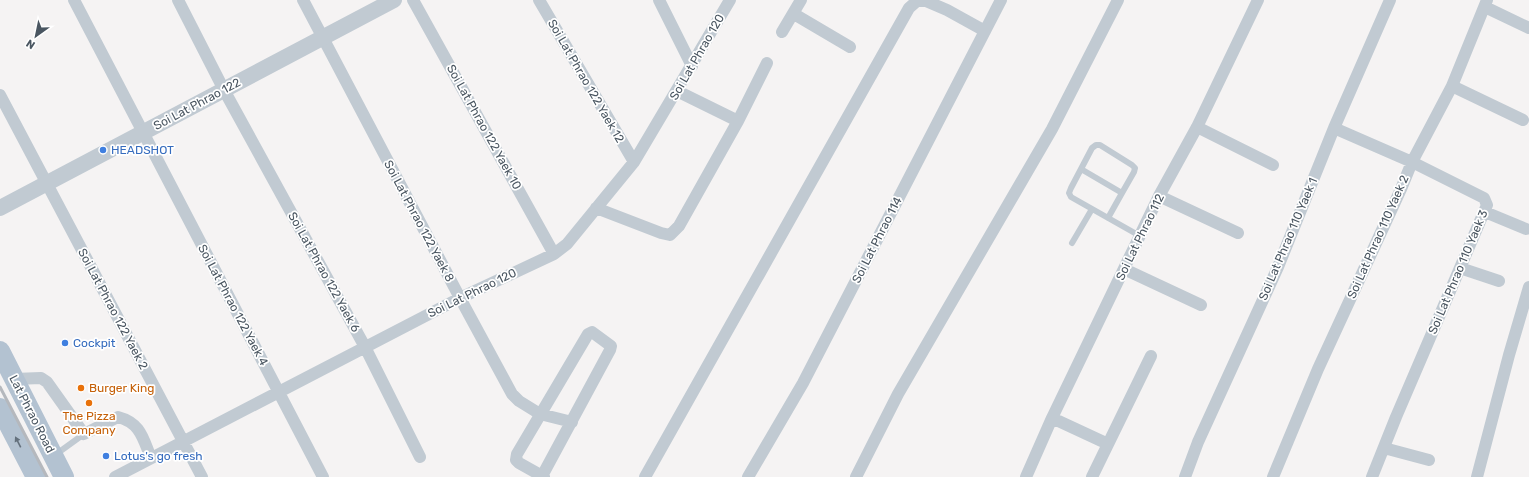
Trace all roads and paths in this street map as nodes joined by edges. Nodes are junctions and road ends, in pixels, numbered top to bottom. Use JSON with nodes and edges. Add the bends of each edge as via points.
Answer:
{"nodes":[{"id":1,"x":74,"y":0,"type":"edge"},
{"id":2,"x":178,"y":0,"type":"edge"},
{"id":3,"x":303,"y":0,"type":"edge"},
{"id":4,"x":394,"y":0,"type":"edge"},
{"id":5,"x":414,"y":0,"type":"edge"},
{"id":6,"x":539,"y":0,"type":"edge"},
{"id":7,"x":658,"y":0,"type":"edge"},
{"id":8,"x":730,"y":0,"type":"edge"},
{"id":9,"x":802,"y":0,"type":"edge"},
{"id":10,"x":1001,"y":0,"type":"edge"},
{"id":11,"x":1118,"y":0,"type":"edge"},
{"id":12,"x":1258,"y":0,"type":"edge"},
{"id":13,"x":1390,"y":0,"type":"edge"},
{"id":14,"x":1486,"y":3,"type":"edge"},
{"id":15,"x":794,"y":14,"type":"junction"},
{"id":16,"x":1529,"y":28,"type":"edge"},
{"id":17,"x":985,"y":31,"type":"junction"},
{"id":18,"x":782,"y":32,"type":"dead end"},
{"id":19,"x":323,"y":38,"type":"junction"},
{"id":20,"x":850,"y":47,"type":"dead end"},
{"id":21,"x":767,"y":63,"type":"dead end"},
{"id":22,"x":692,"y":66,"type":"junction"},
{"id":23,"x":1452,"y":86,"type":"junction"},
{"id":24,"x":224,"y":90,"type":"junction"},
{"id":25,"x":677,"y":91,"type":"junction"},
{"id":26,"x":0,"y":95,"type":"edge"},
{"id":27,"x":1522,"y":120,"type":"dead end"},
{"id":28,"x":738,"y":121,"type":"junction"},
{"id":29,"x":1197,"y":127,"type":"junction"},
{"id":30,"x":1334,"y":128,"type":"junction"},
{"id":31,"x":143,"y":133,"type":"junction"},
{"id":32,"x":634,"y":162,"type":"junction"},
{"id":33,"x":1412,"y":162,"type":"junction"},
{"id":34,"x":1273,"y":165,"type":"dead end"},
{"id":35,"x":1081,"y":169,"type":"junction"},
{"id":36,"x":47,"y":184,"type":"junction"},
{"id":37,"x":1122,"y":193,"type":"junction"},
{"id":38,"x":1159,"y":196,"type":"junction"},
{"id":39,"x":0,"y":208,"type":"edge"},
{"id":40,"x":596,"y":208,"type":"junction"},
{"id":41,"x":1092,"y":209,"type":"junction"},
{"id":42,"x":1485,"y":212,"type":"junction"},
{"id":43,"x":1108,"y":218,"type":"junction"},
{"id":44,"x":1526,"y":229,"type":"dead end"},
{"id":45,"x":1238,"y":233,"type":"dead end"},
{"id":46,"x":1140,"y":236,"type":"junction"},
{"id":47,"x":1072,"y":243,"type":"dead end"},
{"id":48,"x":554,"y":254,"type":"junction"},
{"id":49,"x":1460,"y":268,"type":"junction"},
{"id":50,"x":1124,"y":269,"type":"junction"},
{"id":51,"x":1499,"y":281,"type":"dead end"},
{"id":52,"x":1529,"y":287,"type":"edge"},
{"id":53,"x":460,"y":298,"type":"junction"},
{"id":54,"x":1201,"y":305,"type":"dead end"},
{"id":55,"x":365,"y":348,"type":"junction"},
{"id":56,"x":0,"y":351,"type":"edge"},
{"id":57,"x":1151,"y":356,"type":"dead end"},
{"id":58,"x":14,"y":379,"type":"junction"},
{"id":59,"x":279,"y":392,"type":"junction"},
{"id":60,"x":0,"y":408,"type":"edge"},
{"id":61,"x":540,"y":414,"type":"junction"},
{"id":62,"x":1052,"y":418,"type":"junction"},
{"id":63,"x":572,"y":422,"type":"junction"},
{"id":64,"x":84,"y":434,"type":"junction"},
{"id":65,"x":184,"y":442,"type":"junction"},
{"id":66,"x":1108,"y":444,"type":"junction"},
{"id":67,"x":1384,"y":448,"type":"junction"},
{"id":68,"x":53,"y":456,"type":"junction"},
{"id":69,"x":420,"y":457,"type":"dead end"},
{"id":70,"x":151,"y":458,"type":"junction"},
{"id":71,"x":1429,"y":460,"type":"dead end"},
{"id":72,"x":543,"y":476,"type":"edge"},
{"id":73,"x":36,"y":477,"type":"edge"},
{"id":74,"x":64,"y":477,"type":"edge"},
{"id":75,"x":115,"y":477,"type":"edge"},
{"id":76,"x":202,"y":477,"type":"edge"},
{"id":77,"x":323,"y":477,"type":"edge"},
{"id":78,"x":645,"y":477,"type":"edge"},
{"id":79,"x":748,"y":477,"type":"edge"},
{"id":80,"x":856,"y":477,"type":"edge"},
{"id":81,"x":1026,"y":477,"type":"edge"},
{"id":82,"x":1092,"y":477,"type":"edge"},
{"id":83,"x":1185,"y":477,"type":"edge"},
{"id":84,"x":1273,"y":477,"type":"edge"},
{"id":85,"x":1372,"y":477,"type":"edge"},
{"id":86,"x":1477,"y":477,"type":"edge"}],
"edges":[{"from":1,"to":31,"type":"street","name":"Soi Lat Phrao 122 Yaek 4"},
{"from":2,"to":24,"type":"street","name":"Soi Lat Phrao 122 Yaek 6"},
{"from":3,"to":19,"type":"street","name":"Soi Lat Phrao 122 Yaek 8"},
{"from":4,"to":19,"type":"street","name":"Soi Lat Phrao 122"},
{"from":5,"to":48,"type":"street","name":"Soi Lat Phrao 122 Yaek 10"},
{"from":6,"to":32,"type":"street","name":"Soi Lat Phrao 122 Yaek 12"},
{"from":7,"to":22,"type":"street"},
{"from":8,"to":22,"type":"street","name":"Soi Lat Phrao 120"},
{"from":9,"to":15,"type":"street"},
{"from":10,"to":17,"type":"street","name":"Soi Lat Phrao 114"},
{"from":11,"to":80,"type":"street","via":[[1052,129],[898,394]]},
{"from":12,"to":29,"type":"street","name":"Soi Lat Phrao 112"},
{"from":13,"to":30,"type":"street","name":"Soi Lat Phrao 110 Yaek 1"},
{"from":14,"to":16,"type":"street"},
{"from":14,"to":23,"type":"street","name":"Soi Lat Phrao 110 Yaek 2"},
{"from":15,"to":18,"type":"street"},
{"from":15,"to":20,"type":"street"},
{"from":17,"to":78,"type":"street","via":[[926,1],[917,1],[909,8]]},
{"from":17,"to":79,"type":"street","name":"Soi Lat Phrao 114","via":[[803,382]]},
{"from":19,"to":24,"type":"street","name":"Soi Lat Phrao 122"},
{"from":19,"to":53,"type":"street","name":"Soi Lat Phrao 122 Yaek 8"},
{"from":21,"to":28,"type":"street"},
{"from":22,"to":25,"type":"street","name":"Soi Lat Phrao 120"},
{"from":23,"to":27,"type":"street"},
{"from":23,"to":33,"type":"street","name":"Soi Lat Phrao 110 Yaek 2"},
{"from":24,"to":31,"type":"street","name":"Soi Lat Phrao 122"},
{"from":24,"to":55,"type":"street","name":"Soi Lat Phrao 122 Yaek 6"},
{"from":25,"to":28,"type":"street"},
{"from":25,"to":32,"type":"street","name":"Soi Lat Phrao 120"},
{"from":26,"to":36,"type":"street","name":"Soi Lat Phrao 122 Yaek 2"},
{"from":28,"to":40,"type":"street","via":[[679,226],[670,235]]},
{"from":29,"to":34,"type":"street"},
{"from":29,"to":38,"type":"street","name":"Soi Lat Phrao 112"},
{"from":30,"to":33,"type":"street","name":"Soi Lat Phrao 110 Yaek 3"},
{"from":30,"to":83,"type":"street","name":"Soi Lat Phrao 110 Yaek 1","via":[[1278,267],[1198,442]]},
{"from":31,"to":36,"type":"street","name":"Soi Lat Phrao 122"},
{"from":31,"to":59,"type":"street","name":"Soi Lat Phrao 122 Yaek 4"},
{"from":32,"to":40,"type":"street","name":"Soi Lat Phrao 120"},
{"from":33,"to":42,"type":"street","name":"Soi Lat Phrao 110 Yaek 3","via":[[1484,198],[1488,205]]},
{"from":33,"to":84,"type":"street","name":"Soi Lat Phrao 110 Yaek 2","via":[[1318,369]]},
{"from":35,"to":37,"type":"lane"},
{"from":35,"to":37,"type":"lane","via":[[1092,148],[1100,145],[1134,168]]},
{"from":35,"to":41,"type":"lane","via":[[1069,193],[1071,197]]},
{"from":36,"to":39,"type":"street","name":"Soi Lat Phrao 122"},
{"from":36,"to":65,"type":"street","name":"Soi Lat Phrao 122 Yaek 2"},
{"from":37,"to":43,"type":"lane"},
{"from":38,"to":45,"type":"street"},
{"from":38,"to":46,"type":"street","name":"Soi Lat Phrao 112"},
{"from":40,"to":48,"type":"street","name":"Soi Lat Phrao 120","via":[[567,244]]},
{"from":41,"to":43,"type":"lane"},
{"from":41,"to":47,"type":"lane"},
{"from":42,"to":44,"type":"street"},
{"from":42,"to":49,"type":"street","name":"Soi Lat Phrao 110 Yaek 3"},
{"from":43,"to":46,"type":"lane"},
{"from":46,"to":50,"type":"street","name":"Soi Lat Phrao 112"},
{"from":48,"to":53,"type":"street","name":"Soi Lat Phrao 120"},
{"from":49,"to":51,"type":"street"},
{"from":49,"to":67,"type":"street","name":"Soi Lat Phrao 110 Yaek 3"},
{"from":50,"to":54,"type":"street"},
{"from":50,"to":62,"type":"street","name":"Soi Lat Phrao 112"},
{"from":52,"to":86,"type":"street"},
{"from":53,"to":55,"type":"street","name":"Soi Lat Phrao 120"},
{"from":53,"to":61,"type":"street","name":"Soi Lat Phrao 122 Yaek 8","via":[[512,394]]},
{"from":55,"to":59,"type":"street","name":"Soi Lat Phrao 120"},
{"from":55,"to":69,"type":"street","name":"Soi Lat Phrao 122 Yaek 6"},
{"from":56,"to":58,"type":"main road","name":"Lat Phrao Road"},
{"from":57,"to":66,"type":"street"},
{"from":58,"to":64,"type":"street","via":[[40,378],[47,382]]},
{"from":58,"to":68,"type":"main road","name":"Lat Phrao Road"},
{"from":59,"to":65,"type":"street","name":"Soi Lat Phrao 120"},
{"from":59,"to":77,"type":"street","name":"Soi Lat Phrao 122 Yaek 4"},
{"from":73,"to":60,"type":"main road","one_way":true},
{"from":61,"to":63,"type":"street","name":"Soi Lat Phrao 122 Yaek 8"},
{"from":61,"to":63,"type":"street","via":[[588,334],[592,332],[611,348]]},
{"from":61,"to":72,"type":"street","via":[[516,460]]},
{"from":62,"to":66,"type":"street"},
{"from":62,"to":81,"type":"street","name":"Soi Lat Phrao 112"},
{"from":63,"to":72,"type":"street"},
{"from":64,"to":68,"type":"lane"},
{"from":64,"to":70,"type":"street","via":[[118,417],[129,420],[140,432]]},
{"from":65,"to":70,"type":"street","name":"Soi Lat Phrao 120"},
{"from":65,"to":76,"type":"street","name":"Soi Lat Phrao 122 Yaek 2"},
{"from":66,"to":82,"type":"street"},
{"from":67,"to":71,"type":"street"},
{"from":67,"to":85,"type":"street","name":"Soi Lat Phrao 110 Yaek 3"},
{"from":68,"to":74,"type":"main road","name":"Lat Phrao Road"},
{"from":70,"to":75,"type":"street","name":"Soi Lat Phrao 120"}]}
